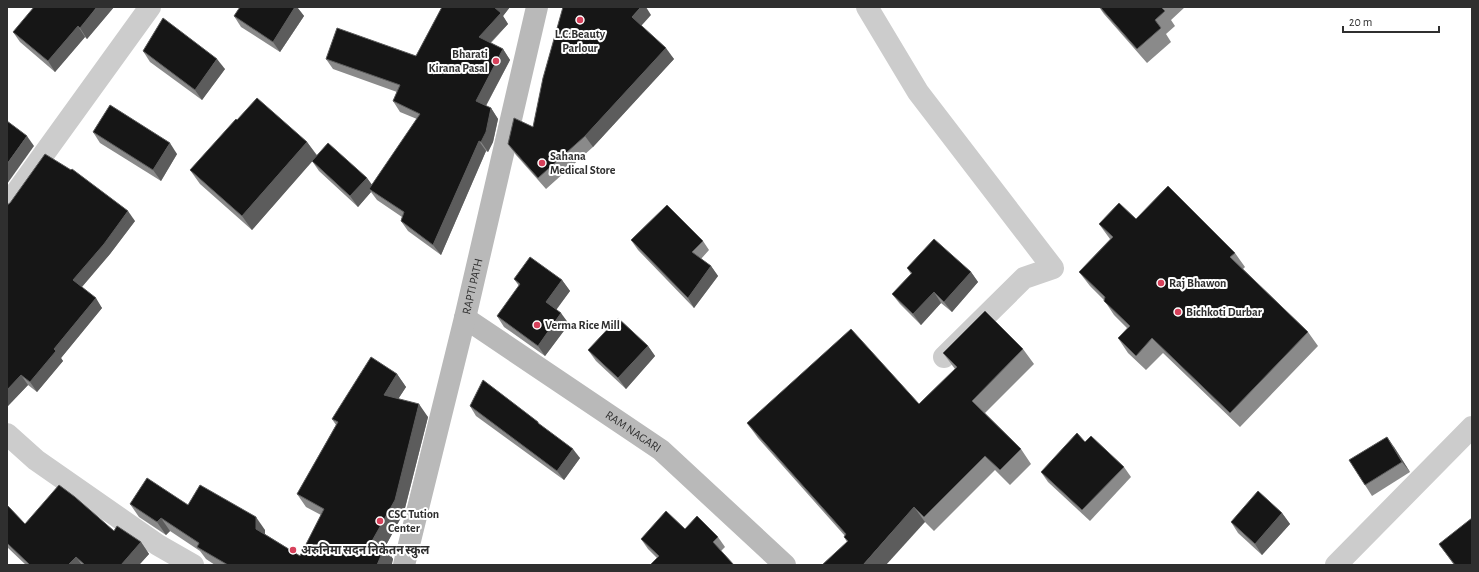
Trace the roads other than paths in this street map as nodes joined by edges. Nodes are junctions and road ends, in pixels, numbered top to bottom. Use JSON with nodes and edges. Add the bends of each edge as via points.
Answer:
{"nodes":[{"id":1,"x":150,"y":7,"type":"edge"},
{"id":2,"x":537,"y":7,"type":"edge"},
{"id":3,"x":867,"y":7,"type":"edge"},
{"id":4,"x":7,"y":205,"type":"edge"},
{"id":5,"x":465,"y":318,"type":"junction"},
{"id":6,"x":944,"y":357,"type":"dead end"},
{"id":7,"x":1472,"y":427,"type":"edge"},
{"id":8,"x":7,"y":434,"type":"edge"},
{"id":9,"x":193,"y":565,"type":"edge"},
{"id":10,"x":404,"y":565,"type":"edge"},
{"id":11,"x":785,"y":565,"type":"edge"},
{"id":12,"x":1336,"y":565,"type":"edge"}],
"edges":[{"from":1,"to":4,"type":"street"},
{"from":2,"to":5,"type":"main road","name":"RAPTI PATH"},
{"from":3,"to":6,"type":"street","via":[[918,92],[1052,268],[1024,278]]},
{"from":5,"to":10,"type":"main road","name":"RAPTI PATH"},
{"from":5,"to":11,"type":"main road","name":"RAM NAGARI","via":[[661,450]]},
{"from":7,"to":12,"type":"street"},
{"from":8,"to":9,"type":"street","via":[[36,460],[158,545]]}]}
